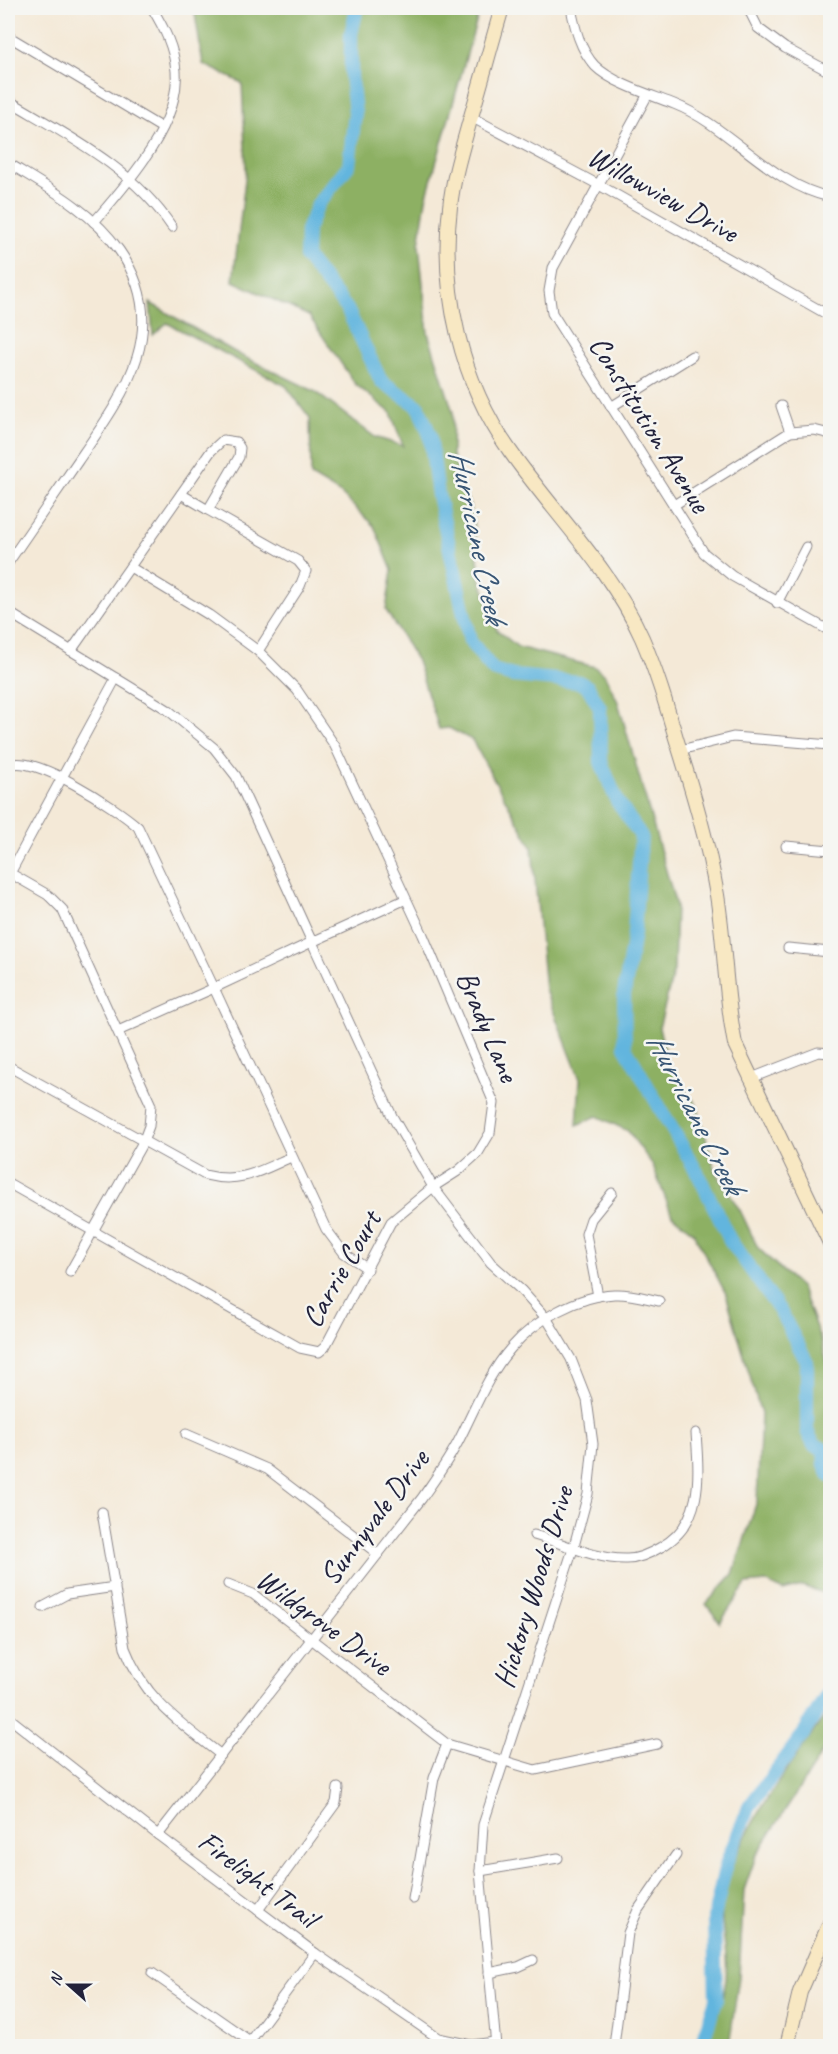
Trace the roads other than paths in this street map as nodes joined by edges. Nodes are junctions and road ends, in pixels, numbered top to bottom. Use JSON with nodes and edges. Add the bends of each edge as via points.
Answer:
{"nodes":[{"id":1,"x":152,"y":8,"type":"edge"},
{"id":2,"x":502,"y":8,"type":"edge"},
{"id":3,"x":571,"y":8,"type":"edge"},
{"id":4,"x":748,"y":8,"type":"edge"},
{"id":5,"x":8,"y":36,"type":"edge"},
{"id":6,"x":831,"y":72,"type":"edge"},
{"id":7,"x":646,"y":96,"type":"junction"},
{"id":8,"x":8,"y":100,"type":"edge"},
{"id":9,"x":471,"y":117,"type":"junction"},
{"id":10,"x":162,"y":128,"type":"junction"},
{"id":11,"x":8,"y":164,"type":"edge"},
{"id":12,"x":130,"y":178,"type":"junction"},
{"id":13,"x":599,"y":185,"type":"junction"},
{"id":14,"x":831,"y":197,"type":"edge"},
{"id":15,"x":94,"y":222,"type":"junction"},
{"id":16,"x":172,"y":227,"type":"dead end"},
{"id":17,"x":831,"y":316,"type":"edge"},
{"id":18,"x":692,"y":356,"type":"dead end"},
{"id":19,"x":781,"y":406,"type":"dead end"},
{"id":20,"x":611,"y":407,"type":"junction"},
{"id":21,"x":790,"y":432,"type":"junction"},
{"id":22,"x":831,"y":434,"type":"edge"},
{"id":23,"x":181,"y":494,"type":"junction"},
{"id":24,"x":674,"y":505,"type":"junction"},
{"id":25,"x":208,"y":510,"type":"junction"},
{"id":26,"x":806,"y":547,"type":"dead end"},
{"id":27,"x":8,"y":563,"type":"edge"},
{"id":28,"x":129,"y":567,"type":"junction"},
{"id":29,"x":777,"y":603,"type":"junction"},
{"id":30,"x":8,"y":612,"type":"edge"},
{"id":31,"x":831,"y":630,"type":"edge"},
{"id":32,"x":71,"y":651,"type":"junction"},
{"id":33,"x":258,"y":651,"type":"junction"},
{"id":34,"x":116,"y":678,"type":"junction"},
{"id":35,"x":831,"y":745,"type":"edge"},
{"id":36,"x":680,"y":750,"type":"junction"},
{"id":37,"x":8,"y":766,"type":"edge"},
{"id":38,"x":62,"y":778,"type":"junction"},
{"id":39,"x":786,"y":846,"type":"dead end"},
{"id":40,"x":831,"y":850,"type":"edge"},
{"id":41,"x":8,"y":874,"type":"edge"},
{"id":42,"x":404,"y":900,"type":"junction"},
{"id":43,"x":312,"y":942,"type":"junction"},
{"id":44,"x":788,"y":948,"type":"dead end"},
{"id":45,"x":831,"y":952,"type":"edge"},
{"id":46,"x":214,"y":988,"type":"junction"},
{"id":47,"x":118,"y":1031,"type":"junction"},
{"id":48,"x":831,"y":1053,"type":"edge"},
{"id":49,"x":8,"y":1066,"type":"edge"},
{"id":50,"x":750,"y":1079,"type":"junction"},
{"id":51,"x":143,"y":1142,"type":"junction"},
{"id":52,"x":291,"y":1157,"type":"junction"},
{"id":53,"x":8,"y":1183,"type":"edge"},
{"id":54,"x":433,"y":1187,"type":"junction"},
{"id":55,"x":612,"y":1193,"type":"dead end"},
{"id":56,"x":93,"y":1232,"type":"junction"},
{"id":57,"x":831,"y":1243,"type":"edge"},
{"id":58,"x":368,"y":1269,"type":"junction"},
{"id":59,"x":70,"y":1272,"type":"dead end"},
{"id":60,"x":598,"y":1296,"type":"junction"},
{"id":61,"x":659,"y":1301,"type":"dead end"},
{"id":62,"x":547,"y":1319,"type":"junction"},
{"id":63,"x":696,"y":1433,"type":"dead end"},
{"id":64,"x":186,"y":1434,"type":"dead end"},
{"id":65,"x":102,"y":1512,"type":"dead end"},
{"id":66,"x":534,"y":1535,"type":"dead end"},
{"id":67,"x":574,"y":1546,"type":"junction"},
{"id":68,"x":378,"y":1554,"type":"junction"},
{"id":69,"x":228,"y":1584,"type":"dead end"},
{"id":70,"x":115,"y":1587,"type":"junction"},
{"id":71,"x":43,"y":1607,"type":"dead end"},
{"id":72,"x":312,"y":1640,"type":"junction"},
{"id":73,"x":8,"y":1717,"type":"edge"},
{"id":74,"x":447,"y":1744,"type":"junction"},
{"id":75,"x":657,"y":1744,"type":"dead end"},
{"id":76,"x":221,"y":1755,"type":"junction"},
{"id":77,"x":503,"y":1762,"type":"junction"},
{"id":78,"x":338,"y":1788,"type":"dead end"},
{"id":79,"x":158,"y":1835,"type":"junction"},
{"id":80,"x":676,"y":1855,"type":"dead end"},
{"id":81,"x":558,"y":1858,"type":"dead end"},
{"id":82,"x":480,"y":1872,"type":"junction"},
{"id":83,"x":413,"y":1899,"type":"dead end"},
{"id":84,"x":258,"y":1910,"type":"junction"},
{"id":85,"x":831,"y":1923,"type":"edge"},
{"id":86,"x":315,"y":1953,"type":"junction"},
{"id":87,"x":533,"y":1960,"type":"dead end"},
{"id":88,"x":152,"y":1973,"type":"dead end"},
{"id":89,"x":489,"y":1973,"type":"junction"},
{"id":90,"x":253,"y":2044,"type":"edge"},
{"id":91,"x":496,"y":2044,"type":"edge"},
{"id":92,"x":614,"y":2046,"type":"edge"},
{"id":93,"x":787,"y":2046,"type":"edge"}],
"edges":[{"from":1,"to":10,"type":"street","via":[[164,27],[177,74],[173,100]]},
{"from":2,"to":9,"type":"main road"},
{"from":3,"to":7,"type":"street","via":[[576,35],[596,66]]},
{"from":4,"to":6,"type":"street","via":[[758,28],[785,48]]},
{"from":5,"to":10,"type":"street"},
{"from":7,"to":13,"type":"street","name":"Constitution Avenue"},
{"from":7,"to":14,"type":"street","via":[[675,104],[810,193]]},
{"from":8,"to":12,"type":"street","via":[[100,155]]},
{"from":9,"to":13,"type":"street","name":"Willowview Drive"},
{"from":9,"to":36,"type":"main road","via":[[450,207],[448,266],[457,339],[480,397],[508,450],[621,597],[642,638]]},
{"from":10,"to":12,"type":"street"},
{"from":11,"to":15,"type":"street"},
{"from":12,"to":15,"type":"street"},
{"from":12,"to":16,"type":"street","via":[[158,206]]},
{"from":13,"to":17,"type":"street","name":"Willowview Drive"},
{"from":13,"to":20,"type":"street","name":"Constitution Avenue","via":[[553,268],[549,291],[552,313]]},
{"from":15,"to":27,"type":"street","via":[[119,249],[135,284],[142,319],[139,355],[118,405]]},
{"from":18,"to":20,"type":"street"},
{"from":19,"to":21,"type":"street"},
{"from":20,"to":24,"type":"street","name":"Constitution Avenue"},
{"from":21,"to":22,"type":"street","via":[[814,430]]},
{"from":21,"to":24,"type":"street"},
{"from":23,"to":25,"type":"street"},
{"from":23,"to":25,"type":"street","via":[[218,444],[230,439],[236,442],[239,457]]},
{"from":23,"to":28,"type":"street"},
{"from":24,"to":29,"type":"street","name":"Constitution Avenue","via":[[704,553],[732,576]]},
{"from":25,"to":33,"type":"street","via":[[304,566],[306,571]]},
{"from":26,"to":29,"type":"street"},
{"from":28,"to":32,"type":"street"},
{"from":28,"to":33,"type":"street","name":"Brady Lane"},
{"from":29,"to":31,"type":"street","name":"Constitution Avenue"},
{"from":30,"to":32,"type":"street","name":"Hickory Woods Drive"},
{"from":32,"to":34,"type":"street","name":"Hickory Woods Drive"},
{"from":33,"to":42,"type":"street","name":"Brady Lane","via":[[297,690],[335,746]]},
{"from":34,"to":38,"type":"street"},
{"from":34,"to":43,"type":"street","name":"Hickory Woods Drive","via":[[168,710],[214,748],[236,776]]},
{"from":35,"to":36,"type":"street","via":[[733,737]]},
{"from":36,"to":50,"type":"main road","via":[[717,895],[735,1044]]},
{"from":37,"to":38,"type":"street","via":[[24,762]]},
{"from":38,"to":41,"type":"street"},
{"from":38,"to":46,"type":"street","via":[[138,826]]},
{"from":39,"to":40,"type":"street"},
{"from":41,"to":47,"type":"street","via":[[48,895],[62,909]]},
{"from":42,"to":43,"type":"street"},
{"from":42,"to":54,"type":"street","name":"Brady Lane","via":[[494,1103],[490,1133],[478,1153]]},
{"from":43,"to":46,"type":"street"},
{"from":43,"to":54,"type":"street","name":"Hickory Woods Drive","via":[[392,1116]]},
{"from":44,"to":45,"type":"street"},
{"from":46,"to":47,"type":"street"},
{"from":46,"to":52,"type":"street"},
{"from":47,"to":51,"type":"street","via":[[152,1105]]},
{"from":48,"to":50,"type":"street","via":[[818,1052]]},
{"from":49,"to":51,"type":"street"},
{"from":50,"to":57,"type":"main road"},
{"from":51,"to":52,"type":"street","via":[[205,1175],[229,1180]]},
{"from":51,"to":56,"type":"street"},
{"from":52,"to":58,"type":"street","via":[[326,1229],[345,1252]]},
{"from":53,"to":56,"type":"street"},
{"from":54,"to":58,"type":"street","name":"Carrie Court","via":[[391,1222]]},
{"from":54,"to":62,"type":"street","name":"Hickory Woods Drive","via":[[491,1263]]},
{"from":55,"to":60,"type":"street","via":[[591,1220],[586,1234]]},
{"from":56,"to":58,"type":"street","name":"Carrie Court","via":[[300,1348],[319,1352]]},
{"from":56,"to":59,"type":"street"},
{"from":60,"to":61,"type":"street","name":"Sunnyvale Drive","via":[[631,1294]]},
{"from":60,"to":62,"type":"street","name":"Sunnyvale Drive"},
{"from":62,"to":67,"type":"street","name":"Hickory Woods Drive","via":[[580,1379],[591,1423],[592,1469]]},
{"from":62,"to":68,"type":"street","name":"Sunnyvale Drive","via":[[524,1335],[498,1365],[441,1471]]},
{"from":63,"to":67,"type":"street","via":[[697,1501],[674,1538],[653,1552],[627,1559]]},
{"from":64,"to":68,"type":"street","via":[[267,1469]]},
{"from":65,"to":70,"type":"street"},
{"from":66,"to":67,"type":"street"},
{"from":67,"to":77,"type":"street","name":"Hickory Woods Drive"},
{"from":68,"to":72,"type":"street","name":"Sunnyvale Drive"},
{"from":69,"to":72,"type":"street","name":"Wildgrove Drive","via":[[253,1594]]},
{"from":70,"to":71,"type":"street","via":[[67,1594]]},
{"from":70,"to":76,"type":"street","via":[[125,1648],[144,1686],[169,1714]]},
{"from":72,"to":74,"type":"street","name":"Wildgrove Drive"},
{"from":72,"to":76,"type":"street","name":"Sunnyvale Drive"},
{"from":73,"to":79,"type":"street","name":"Firelight Trail"},
{"from":74,"to":77,"type":"street","name":"Wildgrove Drive"},
{"from":74,"to":83,"type":"street","via":[[434,1778]]},
{"from":75,"to":77,"type":"street","name":"Wildgrove Drive","via":[[550,1769],[535,1770]]},
{"from":76,"to":79,"type":"street","name":"Sunnyvale Drive"},
{"from":77,"to":82,"type":"street","name":"Hickory Woods Drive","via":[[483,1825]]},
{"from":78,"to":84,"type":"street","via":[[336,1803]]},
{"from":79,"to":84,"type":"street","name":"Firelight Trail"},
{"from":80,"to":92,"type":"street","via":[[638,1910],[628,1934]]},
{"from":81,"to":82,"type":"street"},
{"from":82,"to":89,"type":"street","name":"Hickory Woods Drive"},
{"from":84,"to":86,"type":"street","name":"Firelight Trail"},
{"from":85,"to":93,"type":"main road","via":[[800,1992]]},
{"from":86,"to":90,"type":"street"},
{"from":86,"to":91,"type":"street","name":"Firelight Trail","via":[[438,2038],[471,2046]]},
{"from":87,"to":89,"type":"street"},
{"from":88,"to":90,"type":"street"},
{"from":89,"to":91,"type":"street","name":"Hickory Woods Drive"}]}
